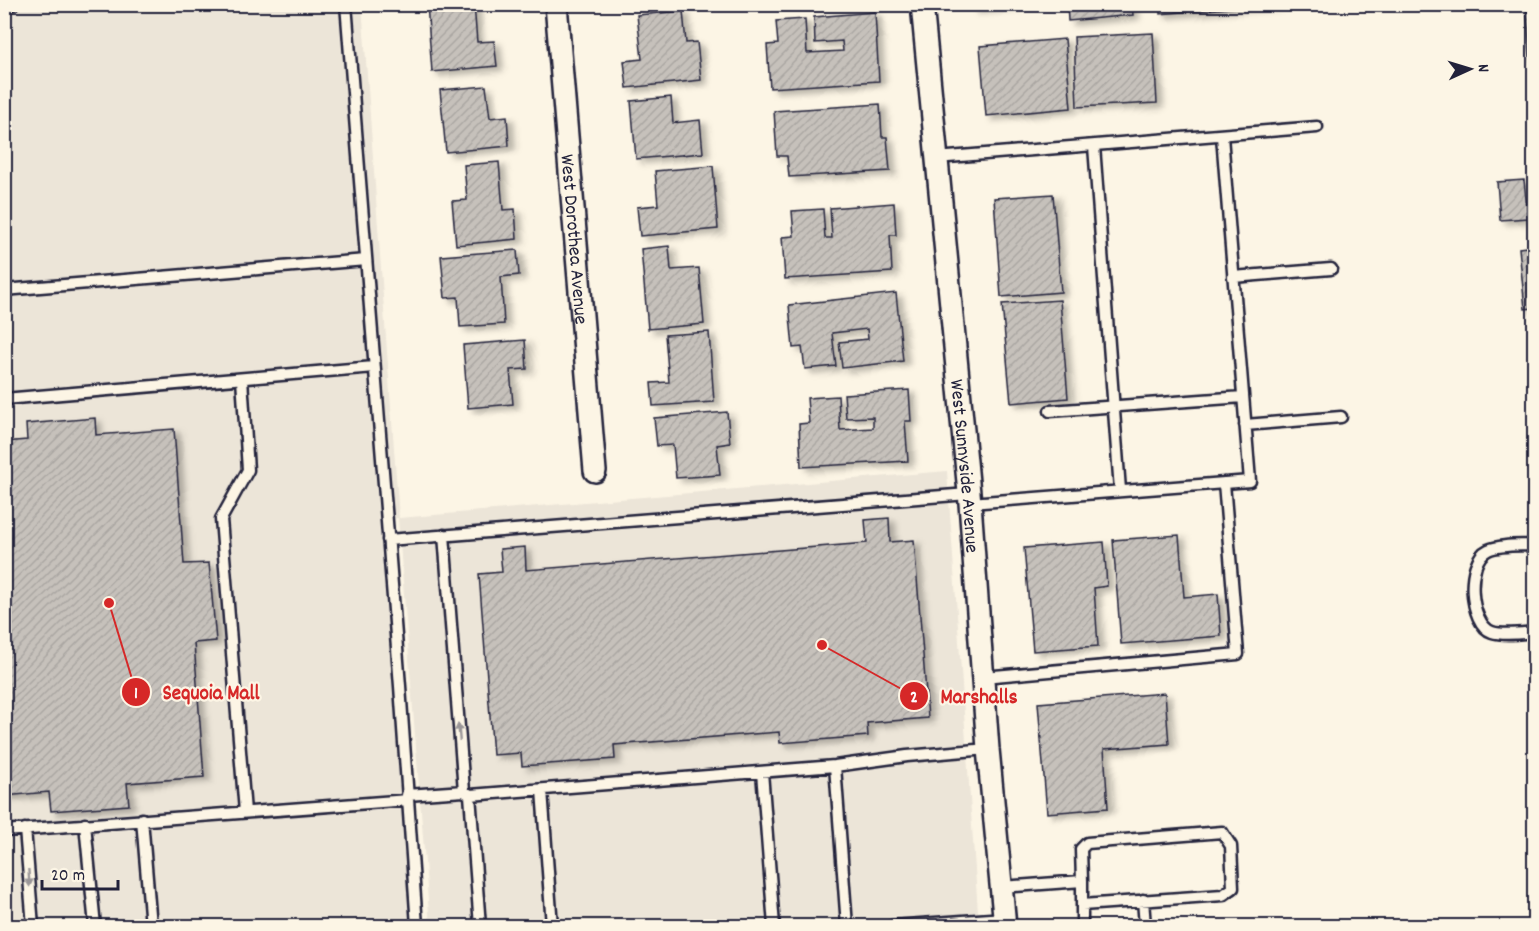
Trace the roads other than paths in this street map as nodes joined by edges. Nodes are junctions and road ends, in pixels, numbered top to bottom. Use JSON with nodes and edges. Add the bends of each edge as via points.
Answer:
{"nodes":[{"id":1,"x":13,"y":4,"type":"edge"},
{"id":2,"x":346,"y":4,"type":"edge"},
{"id":3,"x":556,"y":4,"type":"edge"},
{"id":4,"x":922,"y":4,"type":"edge"},
{"id":5,"x":4,"y":6,"type":"edge"},
{"id":6,"x":1317,"y":127,"type":"dead end"},
{"id":7,"x":1222,"y":136,"type":"junction"},
{"id":8,"x":1094,"y":146,"type":"junction"},
{"id":9,"x":936,"y":158,"type":"junction"},
{"id":10,"x":366,"y":260,"type":"junction"},
{"id":11,"x":1331,"y":269,"type":"dead end"},
{"id":12,"x":1233,"y":277,"type":"junction"},
{"id":13,"x":4,"y":290,"type":"edge"},
{"id":14,"x":374,"y":367,"type":"junction"},
{"id":15,"x":242,"y":379,"type":"junction"},
{"id":16,"x":1243,"y":397,"type":"junction"},
{"id":17,"x":4,"y":399,"type":"edge"},
{"id":18,"x":1115,"y":406,"type":"junction"},
{"id":19,"x":1050,"y":411,"type":"dead end"},
{"id":20,"x":1341,"y":417,"type":"dead end"},
{"id":21,"x":1245,"y":425,"type":"junction"},
{"id":22,"x":595,"y":471,"type":"dead end"},
{"id":23,"x":1224,"y":483,"type":"junction"},
{"id":24,"x":1120,"y":490,"type":"junction"},
{"id":25,"x":969,"y":498,"type":"junction"},
{"id":26,"x":444,"y":535,"type":"junction"},
{"id":27,"x":388,"y":540,"type":"junction"},
{"id":28,"x":1534,"y":544,"type":"edge"},
{"id":29,"x":1534,"y":632,"type":"edge"},
{"id":30,"x":983,"y":677,"type":"junction"},
{"id":31,"x":988,"y":749,"type":"junction"},
{"id":32,"x":835,"y":766,"type":"junction"},
{"id":33,"x":762,"y":772,"type":"junction"},
{"id":34,"x":542,"y":790,"type":"junction"},
{"id":35,"x":467,"y":793,"type":"junction"},
{"id":36,"x":408,"y":797,"type":"junction"},
{"id":37,"x":245,"y":812,"type":"junction"},
{"id":38,"x":142,"y":819,"type":"junction"},
{"id":39,"x":85,"y":824,"type":"junction"},
{"id":40,"x":26,"y":829,"type":"junction"},
{"id":41,"x":4,"y":831,"type":"edge"},
{"id":42,"x":1082,"y":881,"type":"junction"},
{"id":43,"x":1001,"y":887,"type":"junction"},
{"id":44,"x":1143,"y":900,"type":"junction"},
{"id":45,"x":1082,"y":906,"type":"junction"},
{"id":46,"x":1005,"y":922,"type":"edge"},
{"id":47,"x":33,"y":927,"type":"edge"},
{"id":48,"x":95,"y":927,"type":"edge"},
{"id":49,"x":151,"y":927,"type":"edge"},
{"id":50,"x":417,"y":927,"type":"edge"},
{"id":51,"x":480,"y":927,"type":"edge"},
{"id":52,"x":552,"y":927,"type":"edge"},
{"id":53,"x":774,"y":927,"type":"edge"},
{"id":54,"x":847,"y":927,"type":"edge"},
{"id":55,"x":892,"y":927,"type":"edge"},
{"id":56,"x":1082,"y":927,"type":"edge"},
{"id":57,"x":1145,"y":927,"type":"edge"}],
"edges":[{"from":1,"to":5,"type":"lane"},
{"from":2,"to":10,"type":"lane"},
{"from":3,"to":22,"type":"street","name":"West Dorothea Avenue"},
{"from":4,"to":9,"type":"street","name":"West Sunnyside Avenue"},
{"from":6,"to":7,"type":"lane"},
{"from":7,"to":8,"type":"lane"},
{"from":7,"to":12,"type":"lane"},
{"from":8,"to":9,"type":"lane"},
{"from":8,"to":18,"type":"lane"},
{"from":9,"to":25,"type":"street","name":"West Sunnyside Avenue"},
{"from":10,"to":13,"type":"lane"},
{"from":10,"to":14,"type":"lane"},
{"from":11,"to":12,"type":"lane"},
{"from":12,"to":16,"type":"lane"},
{"from":14,"to":15,"type":"lane"},
{"from":14,"to":27,"type":"lane"},
{"from":15,"to":17,"type":"lane"},
{"from":15,"to":37,"type":"lane","via":[[248,470],[221,519]]},
{"from":16,"to":18,"type":"lane"},
{"from":16,"to":21,"type":"lane"},
{"from":18,"to":19,"type":"lane"},
{"from":18,"to":24,"type":"lane"},
{"from":20,"to":21,"type":"lane"},
{"from":21,"to":23,"type":"lane","via":[[1250,481]]},
{"from":23,"to":24,"type":"lane"},
{"from":23,"to":30,"type":"lane","via":[[1238,654]]},
{"from":24,"to":25,"type":"lane"},
{"from":25,"to":26,"type":"lane"},
{"from":25,"to":30,"type":"street","name":"West Sunnyside Avenue"},
{"from":26,"to":27,"type":"lane"},
{"from":35,"to":26,"type":"lane","one_way":true},
{"from":27,"to":36,"type":"lane"},
{"from":28,"to":29,"type":"lane","via":[[1488,550],[1474,567],[1473,581],[1476,613],[1482,624],[1492,632]]},
{"from":30,"to":31,"type":"street","name":"West Sunnyside Avenue"},
{"from":31,"to":32,"type":"lane"},
{"from":31,"to":43,"type":"street","name":"West Sunnyside Avenue"},
{"from":32,"to":33,"type":"lane"},
{"from":32,"to":54,"type":"lane"},
{"from":33,"to":34,"type":"lane"},
{"from":33,"to":53,"type":"lane"},
{"from":34,"to":35,"type":"lane"},
{"from":34,"to":52,"type":"lane"},
{"from":35,"to":36,"type":"lane"},
{"from":35,"to":51,"type":"lane"},
{"from":36,"to":37,"type":"lane"},
{"from":36,"to":50,"type":"lane"},
{"from":37,"to":38,"type":"lane"},
{"from":38,"to":39,"type":"lane"},
{"from":38,"to":49,"type":"lane"},
{"from":39,"to":40,"type":"lane"},
{"from":39,"to":48,"type":"lane"},
{"from":40,"to":41,"type":"lane"},
{"from":40,"to":47,"type":"lane","one_way":true},
{"from":42,"to":43,"type":"lane"},
{"from":42,"to":44,"type":"lane","via":[[1081,849],[1087,843],[1222,832],[1231,846],[1233,888],[1223,895]]},
{"from":42,"to":45,"type":"lane"},
{"from":43,"to":46,"type":"street","name":"West Sunnyside Avenue"},
{"from":44,"to":45,"type":"lane"},
{"from":44,"to":57,"type":"lane"},
{"from":45,"to":56,"type":"lane"},
{"from":46,"to":55,"type":"lane"}]}
